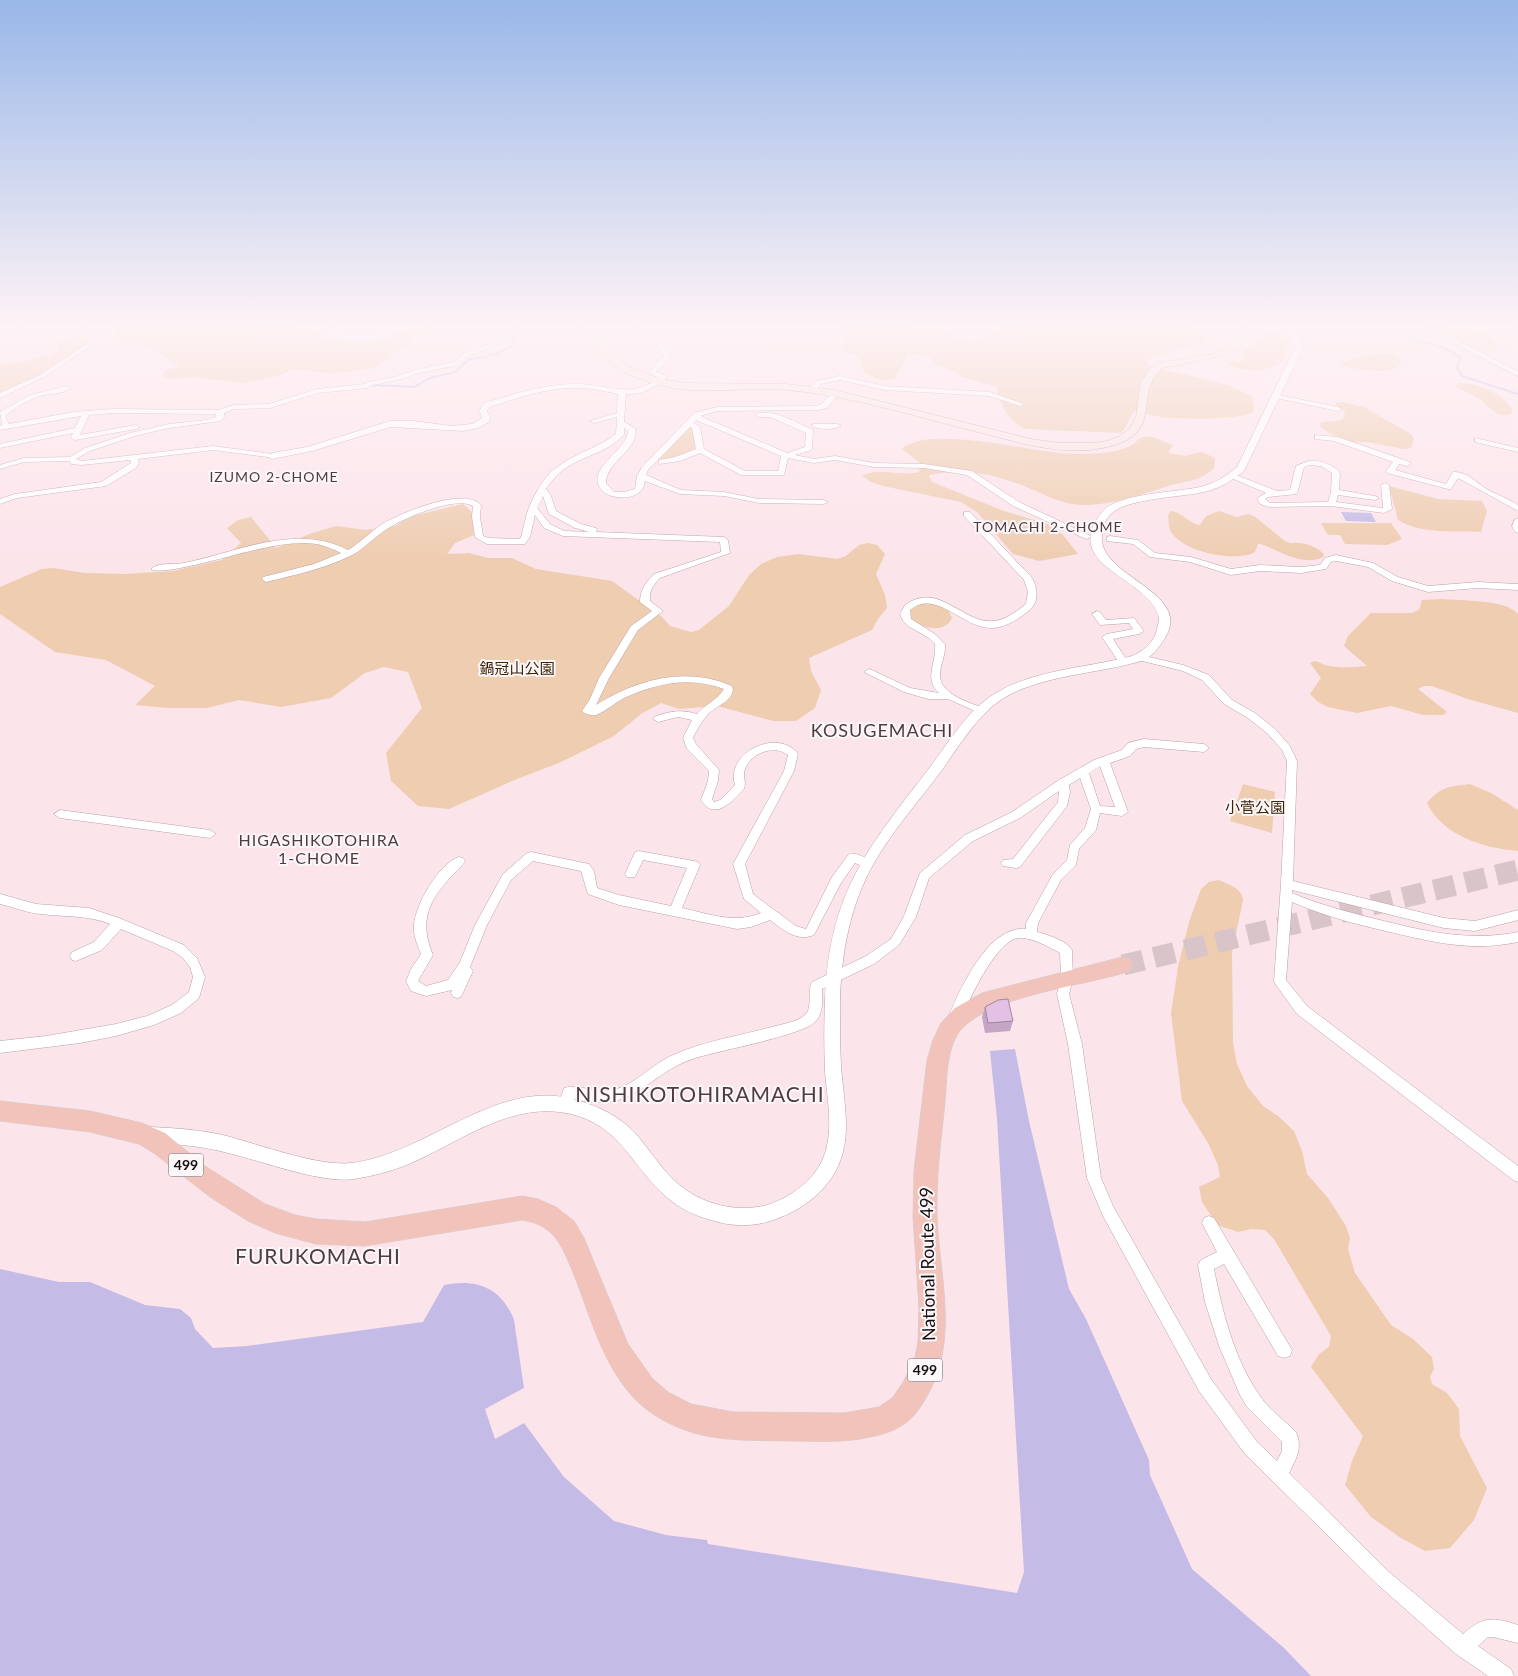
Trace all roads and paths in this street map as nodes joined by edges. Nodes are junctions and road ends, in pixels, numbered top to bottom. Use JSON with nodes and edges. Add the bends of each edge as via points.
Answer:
{"nodes":[{"id":1,"x":15,"y":405,"type":"edge"},
{"id":2,"x":272,"y":405,"type":"edge"},
{"id":3,"x":487,"y":405,"type":"edge"},
{"id":4,"x":621,"y":405,"type":"edge"},
{"id":5,"x":825,"y":405,"type":"edge"},
{"id":6,"x":884,"y":405,"type":"edge"},
{"id":7,"x":1143,"y":405,"type":"edge"},
{"id":8,"x":1272,"y":405,"type":"edge"},
{"id":9,"x":1320,"y":405,"type":"edge"},
{"id":10,"x":1338,"y":409,"type":"dead end"},
{"id":11,"x":706,"y":411,"type":"junction"},
{"id":12,"x":220,"y":412,"type":"junction"},
{"id":13,"x":86,"y":413,"type":"junction"},
{"id":14,"x":621,"y":414,"type":"junction"},
{"id":15,"x":1,"y":415,"type":"edge"},
{"id":16,"x":771,"y":415,"type":"junction"},
{"id":17,"x":805,"y":415,"type":"dead end"},
{"id":18,"x":486,"y":416,"type":"joint"},
{"id":19,"x":692,"y":420,"type":"junction"},
{"id":20,"x":594,"y":421,"type":"dead end"},
{"id":21,"x":620,"y":423,"type":"junction"},
{"id":22,"x":178,"y":425,"type":"junction"},
{"id":23,"x":816,"y":426,"type":"dead end"},
{"id":24,"x":837,"y":426,"type":"dead end"},
{"id":25,"x":3,"y":428,"type":"edge"},
{"id":26,"x":79,"y":430,"type":"junction"},
{"id":27,"x":1318,"y":437,"type":"dead end"},
{"id":28,"x":1478,"y":440,"type":"dead end"},
{"id":29,"x":588,"y":442,"type":"dead end"},
{"id":30,"x":604,"y":445,"type":"junction"},
{"id":31,"x":0,"y":446,"type":"edge"},
{"id":32,"x":700,"y":450,"type":"junction"},
{"id":33,"x":1518,"y":450,"type":"edge"},
{"id":34,"x":785,"y":454,"type":"junction"},
{"id":35,"x":272,"y":456,"type":"joint"},
{"id":36,"x":133,"y":457,"type":"junction"},
{"id":37,"x":72,"y":459,"type":"junction"},
{"id":38,"x":1397,"y":461,"type":"junction"},
{"id":39,"x":662,"y":462,"type":"dead end"},
{"id":40,"x":1407,"y":464,"type":"dead end"},
{"id":41,"x":0,"y":467,"type":"edge"},
{"id":42,"x":641,"y":476,"type":"junction"},
{"id":43,"x":1233,"y":478,"type":"junction"},
{"id":44,"x":1385,"y":485,"type":"dead end"},
{"id":45,"x":542,"y":489,"type":"junction"},
{"id":46,"x":1335,"y":492,"type":"junction"},
{"id":47,"x":1276,"y":494,"type":"junction"},
{"id":48,"x":1375,"y":498,"type":"dead end"},
{"id":49,"x":0,"y":502,"type":"edge"},
{"id":50,"x":824,"y":502,"type":"dead end"},
{"id":51,"x":1331,"y":504,"type":"junction"},
{"id":52,"x":534,"y":509,"type":"junction"},
{"id":53,"x":1518,"y":509,"type":"edge"},
{"id":54,"x":967,"y":514,"type":"dead end"},
{"id":55,"x":1518,"y":521,"type":"edge"},
{"id":56,"x":1518,"y":530,"type":"edge"},
{"id":57,"x":604,"y":535,"type":"junction"},
{"id":58,"x":1086,"y":536,"type":"dead end"},
{"id":59,"x":1110,"y":539,"type":"dead end"},
{"id":60,"x":348,"y":554,"type":"junction"},
{"id":61,"x":155,"y":568,"type":"dead end"},
{"id":62,"x":266,"y":579,"type":"dead end"},
{"id":63,"x":1518,"y":587,"type":"edge"},
{"id":64,"x":1097,"y":614,"type":"dead end"},
{"id":65,"x":1141,"y":658,"type":"junction"},
{"id":66,"x":1123,"y":662,"type":"junction"},
{"id":67,"x":869,"y":672,"type":"dead end"},
{"id":68,"x":948,"y":696,"type":"junction"},
{"id":69,"x":982,"y":711,"type":"junction"},
{"id":70,"x":658,"y":719,"type":"dead end"},
{"id":71,"x":699,"y":719,"type":"junction"},
{"id":72,"x":1204,"y":748,"type":"dead end"},
{"id":73,"x":1104,"y":762,"type":"junction"},
{"id":74,"x":1083,"y":772,"type":"junction"},
{"id":75,"x":1063,"y":783,"type":"junction"},
{"id":76,"x":1096,"y":809,"type":"junction"},
{"id":77,"x":60,"y":814,"type":"dead end"},
{"id":78,"x":210,"y":834,"type":"dead end"},
{"id":79,"x":459,"y":861,"type":"dead end"},
{"id":80,"x":1007,"y":863,"type":"dead end"},
{"id":81,"x":866,"y":864,"type":"junction"},
{"id":82,"x":631,"y":874,"type":"dead end"},
{"id":83,"x":1287,"y":889,"type":"junction"},
{"id":84,"x":0,"y":898,"type":"edge"},
{"id":85,"x":674,"y":912,"type":"junction"},
{"id":86,"x":769,"y":914,"type":"junction"},
{"id":87,"x":1518,"y":915,"type":"edge"},
{"id":88,"x":118,"y":924,"type":"junction"},
{"id":89,"x":1031,"y":936,"type":"junction"},
{"id":90,"x":1518,"y":937,"type":"edge"},
{"id":91,"x":470,"y":951,"type":"junction"},
{"id":92,"x":76,"y":956,"type":"dead end"},
{"id":93,"x":1123,"y":965,"type":"tunnel mouth"},
{"id":94,"x":834,"y":977,"type":"junction"},
{"id":95,"x":1067,"y":979,"type":"junction"},
{"id":96,"x":457,"y":993,"type":"dead end"},
{"id":97,"x":953,"y":1023,"type":"junction"},
{"id":98,"x":0,"y":1047,"type":"edge"},
{"id":99,"x":565,"y":1105,"type":"junction"},
{"id":100,"x":0,"y":1111,"type":"edge"},
{"id":101,"x":144,"y":1134,"type":"junction"},
{"id":102,"x":1518,"y":1175,"type":"edge"},
{"id":103,"x":1209,"y":1223,"type":"dead end"},
{"id":104,"x":1228,"y":1256,"type":"junction"},
{"id":105,"x":1284,"y":1350,"type":"dead end"},
{"id":106,"x":1278,"y":1476,"type":"junction"},
{"id":107,"x":1518,"y":1634,"type":"edge"},
{"id":108,"x":1464,"y":1647,"type":"junction"},
{"id":109,"x":1504,"y":1676,"type":"edge"}],
"edges":[{"from":1,"to":15,"type":"street"},
{"from":2,"to":12,"type":"street","via":[[233,407]]},
{"from":3,"to":18,"type":"street"},
{"from":4,"to":14,"type":"street"},
{"from":5,"to":11,"type":"street"},
{"from":6,"to":7,"type":"main road","via":[[1062,447],[1098,446],[1120,440],[1139,424]]},
{"from":8,"to":43,"type":"street","via":[[1241,469]]},
{"from":9,"to":10,"type":"street"},
{"from":11,"to":16,"type":"street","via":[[715,416]]},
{"from":11,"to":19,"type":"street"},
{"from":12,"to":13,"type":"street","via":[[132,410]]},
{"from":12,"to":22,"type":"street","via":[[218,419]]},
{"from":13,"to":25,"type":"street"},
{"from":13,"to":26,"type":"street"},
{"from":14,"to":20,"type":"street"},
{"from":14,"to":21,"type":"street"},
{"from":15,"to":25,"type":"street"},
{"from":16,"to":17,"type":"street"},
{"from":16,"to":34,"type":"street","via":[[810,432],[806,451]]},
{"from":18,"to":35,"type":"street","via":[[486,420],[479,424],[452,429],[404,422],[390,424],[309,449]]},
{"from":19,"to":32,"type":"street"},
{"from":19,"to":34,"type":"street"},
{"from":19,"to":42,"type":"street"},
{"from":21,"to":30,"type":"street","via":[[620,435]]},
{"from":21,"to":42,"type":"street","via":[[632,430],[633,436],[605,469],[603,487],[613,494],[630,494],[640,486]]},
{"from":22,"to":26,"type":"street","via":[[153,424],[75,438]]},
{"from":22,"to":37,"type":"street","via":[[137,433],[83,451]]},
{"from":23,"to":24,"type":"street"},
{"from":26,"to":31,"type":"street"},
{"from":27,"to":38,"type":"street"},
{"from":28,"to":33,"type":"street"},
{"from":29,"to":30,"type":"street"},
{"from":30,"to":45,"type":"street","via":[[564,464]]},
{"from":32,"to":34,"type":"street","via":[[752,474],[781,473]]},
{"from":32,"to":39,"type":"street"},
{"from":34,"to":58,"type":"street","via":[[814,461],[835,458],[874,465],[962,470],[1016,504]]},
{"from":35,"to":36,"type":"street","via":[[213,448]]},
{"from":36,"to":37,"type":"street","via":[[77,463]]},
{"from":36,"to":49,"type":"street","via":[[133,466],[108,483],[16,496]]},
{"from":37,"to":41,"type":"street","via":[[29,459]]},
{"from":38,"to":40,"type":"street"},
{"from":38,"to":53,"type":"street","via":[[1390,471],[1448,487],[1456,474]]},
{"from":42,"to":50,"type":"street","via":[[680,492],[724,494],[759,501]]},
{"from":43,"to":47,"type":"street"},
{"from":43,"to":65,"type":"street","via":[[1201,492],[1131,501],[1110,510],[1098,524],[1096,540],[1106,562],[1151,596],[1164,616],[1165,627],[1159,640]]},
{"from":44,"to":51,"type":"street","via":[[1388,509],[1384,511]]},
{"from":45,"to":52,"type":"street"},
{"from":45,"to":57,"type":"street","via":[[554,514]]},
{"from":46,"to":47,"type":"street","via":[[1335,471],[1325,465],[1310,463],[1300,466],[1294,492]]},
{"from":46,"to":48,"type":"street"},
{"from":46,"to":51,"type":"street"},
{"from":47,"to":51,"type":"street","via":[[1266,495],[1261,500],[1280,506]]},
{"from":52,"to":57,"type":"street","via":[[547,526],[558,532]]},
{"from":52,"to":60,"type":"street","via":[[526,538],[519,543],[487,541],[479,537],[477,505],[464,500],[407,514]]},
{"from":54,"to":68,"type":"street","via":[[1028,579],[1034,591],[1028,608],[1016,617],[990,625],[978,624],[940,601],[924,600],[908,606],[905,616],[910,622],[940,644],[934,678]]},
{"from":55,"to":56,"type":"street"},
{"from":57,"to":71,"type":"street","via":[[724,540],[726,553],[657,576],[650,583],[644,594],[645,602],[658,612],[634,628],[587,711],[593,712],[613,698],[647,684],[698,678],[719,682],[728,688],[728,692]]},
{"from":59,"to":63,"type":"street","via":[[1135,542],[1156,556],[1191,560],[1231,572],[1323,567],[1328,560],[1336,558],[1370,564],[1395,579],[1428,590],[1478,585]]},
{"from":60,"to":61,"type":"street","via":[[334,546],[302,541],[175,567]]},
{"from":60,"to":62,"type":"street","via":[[318,566]]},
{"from":64,"to":66,"type":"street","via":[[1103,623],[1131,620],[1139,631],[1107,637]]},
{"from":65,"to":66,"type":"street"},
{"from":65,"to":83,"type":"street","via":[[1202,676],[1229,702],[1264,725],[1291,756]]},
{"from":66,"to":69,"type":"street","via":[[1010,690]]},
{"from":67,"to":68,"type":"street","via":[[900,688]]},
{"from":68,"to":69,"type":"street"},
{"from":69,"to":81,"type":"street"},
{"from":70,"to":71,"type":"street","via":[[684,713]]},
{"from":71,"to":86,"type":"street","via":[[688,738],[691,746],[714,770],[706,800],[712,806],[724,803],[740,786],[739,772],[751,754],[774,746],[786,748],[793,754],[789,771],[739,864],[748,896]]},
{"from":72,"to":73,"type":"street","via":[[1144,743]]},
{"from":73,"to":74,"type":"street"},
{"from":73,"to":76,"type":"street","via":[[1122,812]]},
{"from":74,"to":75,"type":"street"},
{"from":74,"to":76,"type":"street"},
{"from":75,"to":80,"type":"street","via":[[1063,802],[1018,861]]},
{"from":75,"to":94,"type":"street","via":[[1016,815],[969,838],[927,872],[910,917],[895,942],[870,960]]},
{"from":76,"to":89,"type":"street","via":[[1090,830],[1074,848],[1072,862],[1057,876],[1032,923]]},
{"from":77,"to":78,"type":"street"},
{"from":79,"to":91,"type":"street","via":[[435,886],[423,914],[420,938],[427,955],[415,973],[412,981],[415,987],[426,991],[452,984]]},
{"from":81,"to":86,"type":"street","via":[[853,857],[836,880],[810,932],[798,934]]},
{"from":81,"to":94,"type":"street","via":[[844,913]]},
{"from":82,"to":85,"type":"street","via":[[639,855],[694,865]]},
{"from":83,"to":87,"type":"street","via":[[1444,923],[1475,926]]},
{"from":83,"to":90,"type":"street","via":[[1316,908],[1450,941],[1485,943]]},
{"from":83,"to":102,"type":"street","via":[[1280,981],[1302,1010]]},
{"from":84,"to":88,"type":"street","via":[[35,909],[89,914]]},
{"from":85,"to":86,"type":"street","via":[[737,924],[752,922]]},
{"from":85,"to":91,"type":"street","via":[[597,894],[590,887],[585,867],[531,856],[507,877]]},
{"from":88,"to":92,"type":"street","via":[[98,946]]},
{"from":88,"to":98,"type":"street","via":[[180,949],[196,966],[200,981],[198,988],[184,1004],[168,1014],[107,1033]]},
{"from":89,"to":95,"type":"street","via":[[1066,950]]},
{"from":89,"to":97,"type":"street","via":[[1018,933],[993,950],[961,1001]]},
{"from":91,"to":96,"type":"street","via":[[473,956]]},
{"from":93,"to":95,"type":"highway","name":"National Route 499","number":"499"},
{"from":94,"to":99,"type":"street","via":[[816,986],[815,1011],[810,1019],[678,1059],[618,1095],[598,1098],[568,1092]]},
{"from":94,"to":99,"type":"street","via":[[831,1018],[837,1138],[832,1160],[807,1193],[777,1210],[744,1217],[708,1212],[669,1188],[624,1133],[597,1116]]},
{"from":95,"to":97,"type":"highway","name":"National Route 499","number":"499","via":[[986,1001]]},
{"from":95,"to":106,"type":"street","via":[[1063,994],[1075,1044],[1094,1178],[1108,1211],[1205,1385],[1251,1448]]},
{"from":97,"to":101,"type":"highway","name":"National Route 499","number":"499","via":[[945,1036],[936,1077],[927,1166],[925,1216],[932,1323],[929,1357],[911,1397],[896,1413],[869,1424],[845,1428],[731,1425],[680,1415],[667,1408],[646,1392],[618,1354],[574,1246],[560,1224],[547,1214],[522,1208],[365,1234],[304,1230],[286,1226],[253,1211]]},
{"from":99,"to":101,"type":"street","via":[[543,1103],[523,1106],[494,1115],[404,1157],[377,1167],[349,1172],[295,1164],[203,1139]]},
{"from":100,"to":101,"type":"highway","name":"National Route 499","number":"499","via":[[100,1123]]},
{"from":103,"to":104,"type":"street"},
{"from":104,"to":105,"type":"street"},
{"from":104,"to":106,"type":"street","via":[[1206,1265],[1213,1302],[1227,1346],[1246,1389],[1253,1401],[1290,1438],[1291,1452]]},
{"from":106,"to":108,"type":"street","via":[[1383,1578]]},
{"from":107,"to":108,"type":"street","via":[[1491,1626],[1483,1628]]},
{"from":108,"to":109,"type":"street"}]}
